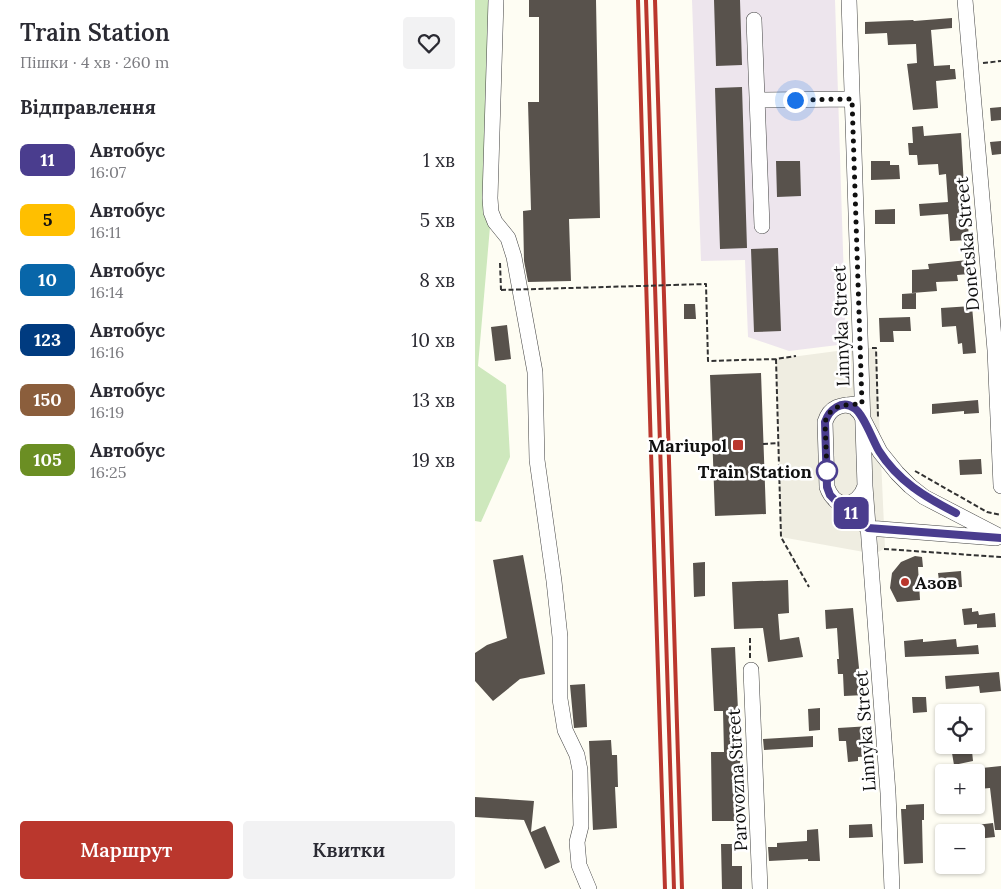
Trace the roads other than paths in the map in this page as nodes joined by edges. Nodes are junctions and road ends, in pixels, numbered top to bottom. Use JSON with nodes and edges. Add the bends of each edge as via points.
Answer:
{"nodes":[{"id":1,"x":496,"y":0,"type":"edge"},
{"id":2,"x":849,"y":0,"type":"edge"},
{"id":3,"x":965,"y":0,"type":"edge"},
{"id":4,"x":754,"y":20,"type":"dead end"},
{"id":5,"x":852,"y":99,"type":"junction"},
{"id":6,"x":757,"y":100,"type":"junction"},
{"id":7,"x":762,"y":226,"type":"dead end"},
{"id":8,"x":862,"y":404,"type":"junction"},
{"id":9,"x":846,"y":405,"type":"junction"},
{"id":10,"x":870,"y":421,"type":"junction"},
{"id":11,"x":865,"y":486,"type":"junction"},
{"id":12,"x":1001,"y":486,"type":"edge"},
{"id":13,"x":835,"y":500,"type":"junction"},
{"id":14,"x":868,"y":528,"type":"junction"},
{"id":15,"x":1001,"y":537,"type":"edge"},
{"id":16,"x":751,"y":670,"type":"road end"},
{"id":17,"x":589,"y":889,"type":"edge"},
{"id":18,"x":760,"y":889,"type":"edge"},
{"id":19,"x":892,"y":889,"type":"edge"}],
"edges":[{"from":1,"to":17,"type":"street","via":[[491,212],[507,238],[514,258],[535,372],[537,460],[560,637],[560,699],[565,730],[580,770],[581,826],[577,842],[579,865]]},
{"from":2,"to":5,"type":"street","name":"Linnyka Street"},
{"from":3,"to":12,"type":"street","name":"Donetska Street","via":[[995,350]]},
{"from":4,"to":6,"type":"street"},
{"from":5,"to":6,"type":"street"},
{"from":5,"to":8,"type":"street","name":"Linnyka Street"},
{"from":6,"to":7,"type":"street"},
{"from":8,"to":9,"type":"street"},
{"from":8,"to":10,"type":"street","name":"Linnyka Street"},
{"from":9,"to":10,"type":"street","via":[[854,407]]},
{"from":9,"to":13,"type":"street","via":[[832,410],[825,422],[827,487]]},
{"from":10,"to":11,"type":"street","name":"Linnyka Street"},
{"from":10,"to":15,"type":"street","via":[[880,452],[909,486]]},
{"from":11,"to":13,"type":"street","via":[[858,500],[843,503]]},
{"from":11,"to":14,"type":"street","name":"Linnyka Street"},
{"from":13,"to":14,"type":"street"},
{"from":14,"to":15,"type":"street"},
{"from":14,"to":19,"type":"street","name":"Linnyka Street"},
{"from":16,"to":18,"type":"street","name":"Parovozna Street"}]}
